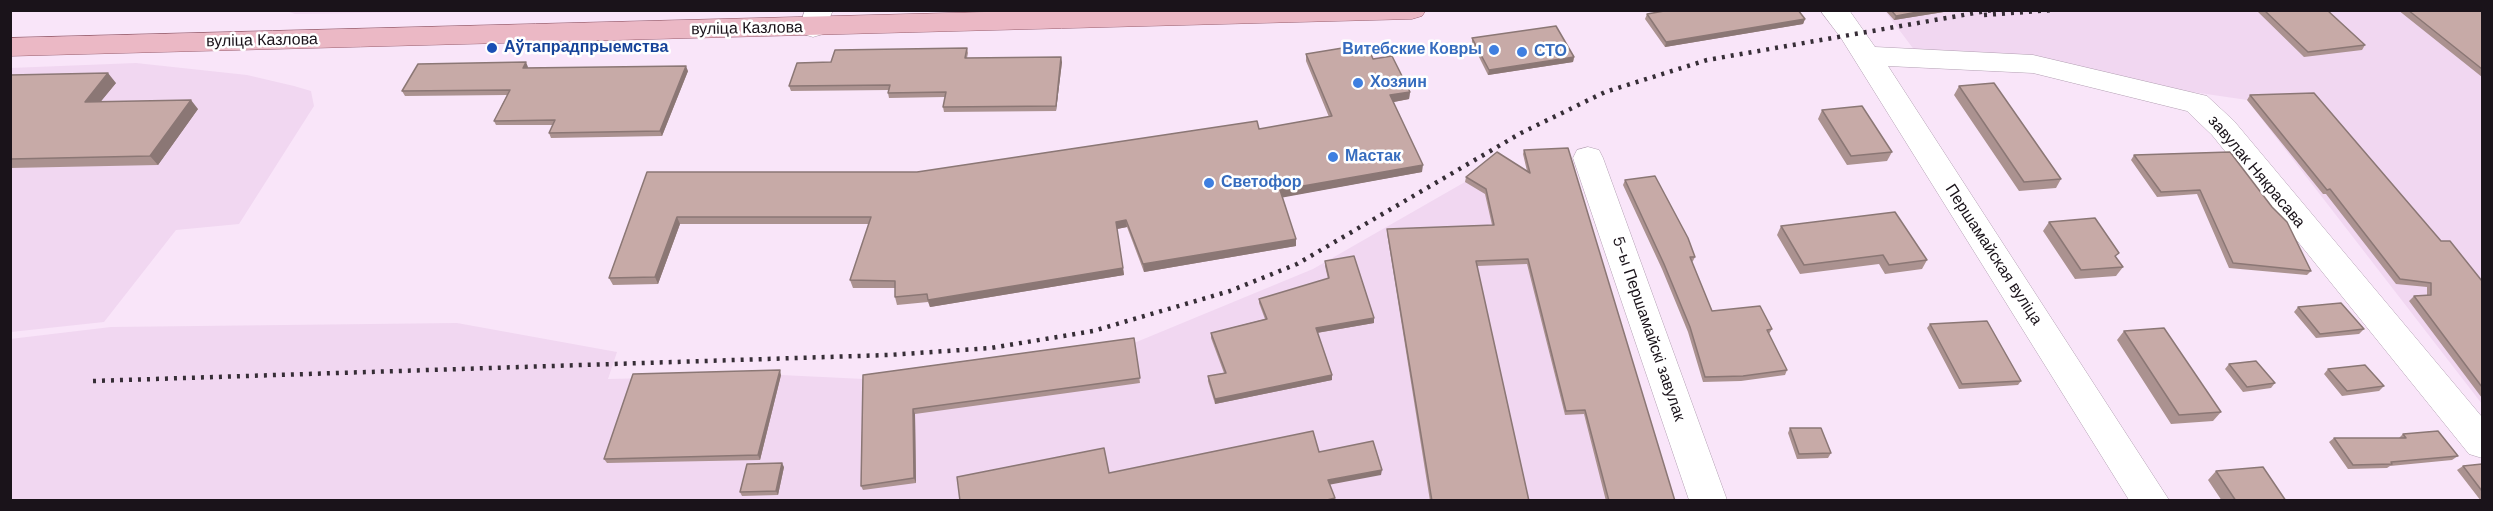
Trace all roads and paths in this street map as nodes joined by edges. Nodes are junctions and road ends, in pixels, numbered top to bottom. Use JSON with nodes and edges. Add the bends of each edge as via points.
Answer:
{"nodes":[{"id":1,"x":1412,"y":10,"type":"edge"},
{"id":2,"x":1834,"y":10,"type":"edge"},
{"id":3,"x":816,"y":19,"type":"edge"},
{"id":4,"x":10,"y":47,"type":"edge"},
{"id":5,"x":1867,"y":56,"type":"junction"},
{"id":6,"x":1588,"y":158,"type":"dead end"},
{"id":7,"x":2482,"y":443,"type":"edge"},
{"id":8,"x":1708,"y":501,"type":"edge"},
{"id":9,"x":2150,"y":501,"type":"edge"}],
"edges":[{"from":1,"to":3,"type":"main road","name":"вуліца Казлова"},
{"from":2,"to":5,"type":"street","name":"Першамайская вуліца"},
{"from":3,"to":4,"type":"main road","name":"вуліца Казлова"},
{"from":5,"to":7,"type":"street","name":"завулак Някрасава","via":[[2032,64],[2197,103],[2223,128]]},
{"from":5,"to":9,"type":"street","name":"Першамайская вуліца"},
{"from":6,"to":8,"type":"street","name":"5-ы Першамайскі завулак"}]}
